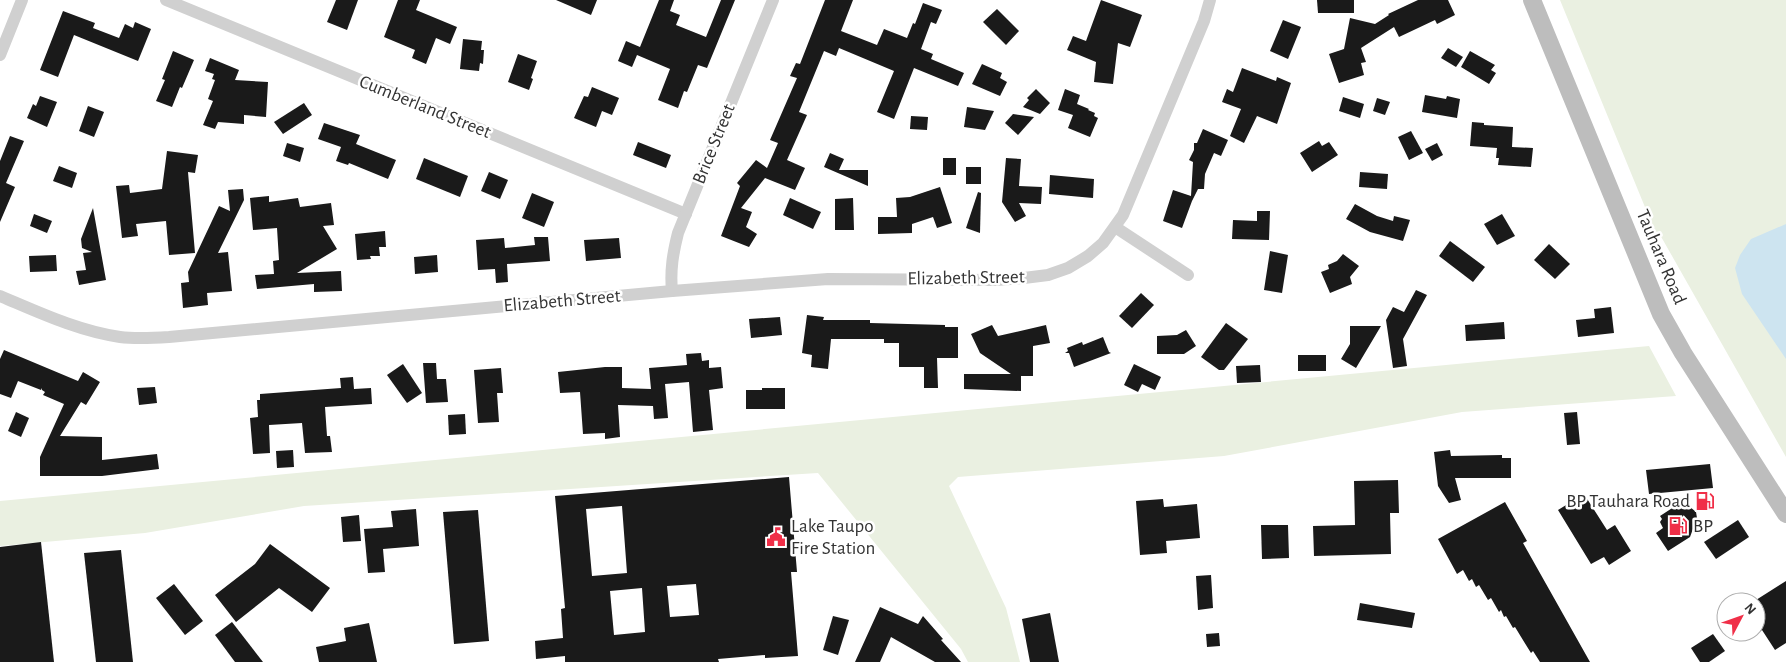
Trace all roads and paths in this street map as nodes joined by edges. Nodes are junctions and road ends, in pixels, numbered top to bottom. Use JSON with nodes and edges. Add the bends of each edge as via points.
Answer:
{"nodes":[{"id":1,"x":22,"y":0,"type":"edge"},
{"id":2,"x":166,"y":0,"type":"edge"},
{"id":3,"x":773,"y":0,"type":"edge"},
{"id":4,"x":1210,"y":0,"type":"edge"},
{"id":5,"x":1532,"y":0,"type":"edge"},
{"id":6,"x":0,"y":55,"type":"edge"},
{"id":7,"x":686,"y":214,"type":"junction"},
{"id":8,"x":1115,"y":227,"type":"junction"},
{"id":9,"x":1188,"y":275,"type":"dead end"},
{"id":10,"x":672,"y":291,"type":"junction"},
{"id":11,"x":0,"y":296,"type":"edge"},
{"id":12,"x":1786,"y":514,"type":"edge"}],
"edges":[{"from":1,"to":6,"type":"street"},
{"from":2,"to":7,"type":"street","name":"Cumberland Street"},
{"from":3,"to":7,"type":"street","name":"Brice Street"},
{"from":4,"to":8,"type":"street","name":"Elizabeth Street","via":[[1129,202]]},
{"from":5,"to":12,"type":"main road","name":"Tauhara Road","via":[[1661,314],[1682,353]]},
{"from":7,"to":10,"type":"street","name":"Brice Street","via":[[672,255]]},
{"from":8,"to":9,"type":"street"},
{"from":8,"to":10,"type":"street","name":"Elizabeth Street","via":[[1088,256],[1048,275],[996,280],[828,279]]},
{"from":10,"to":11,"type":"street","name":"Elizabeth Street","via":[[145,338],[120,337],[85,329]]}]}
